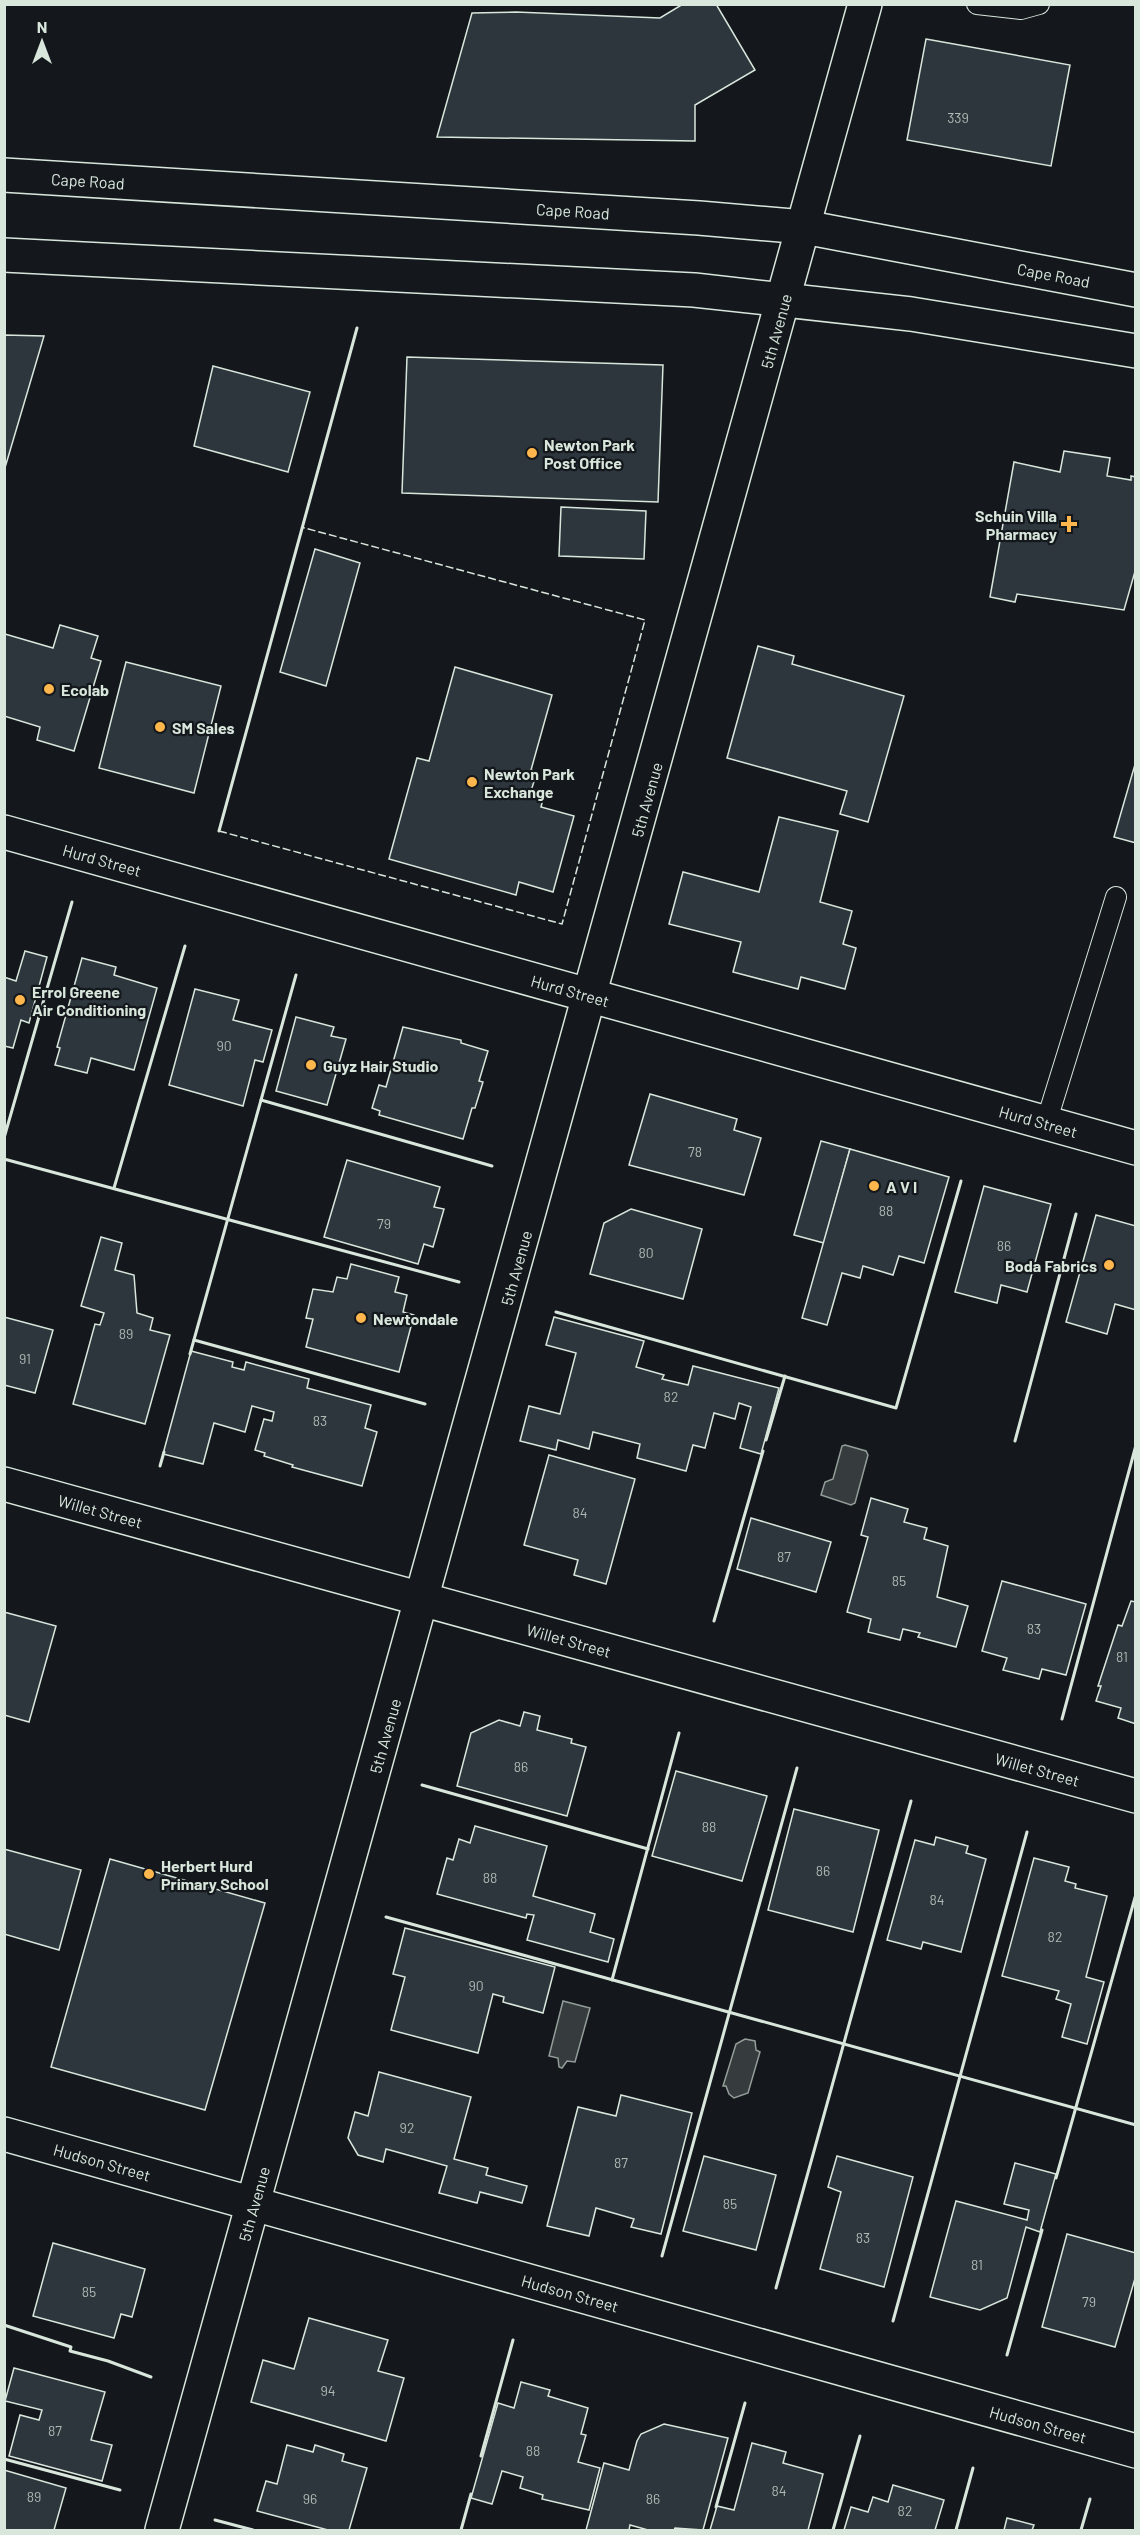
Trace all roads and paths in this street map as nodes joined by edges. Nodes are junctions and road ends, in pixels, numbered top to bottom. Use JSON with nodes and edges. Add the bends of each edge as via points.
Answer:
{"nodes":[{"id":1,"x":865,"y":4,"type":"edge"},
{"id":2,"x":977,"y":4,"type":"edge"},
{"id":3,"x":1039,"y":4,"type":"edge"},
{"id":4,"x":4,"y":175,"type":"edge"},
{"id":5,"x":804,"y":227,"type":"junction"},
{"id":6,"x":4,"y":255,"type":"edge"},
{"id":7,"x":1136,"y":290,"type":"edge"},
{"id":8,"x":783,"y":299,"type":"junction"},
{"id":9,"x":1136,"y":351,"type":"edge"},
{"id":10,"x":4,"y":832,"type":"edge"},
{"id":11,"x":1116,"y":897,"type":"dead end"},
{"id":12,"x":592,"y":996,"type":"junction"},
{"id":13,"x":1046,"y":1123,"type":"junction"},
{"id":14,"x":1136,"y":1148,"type":"edge"},
{"id":15,"x":4,"y":1484,"type":"edge"},
{"id":16,"x":423,"y":1599,"type":"junction"},
{"id":17,"x":1136,"y":1796,"type":"edge"},
{"id":18,"x":4,"y":2134,"type":"edge"},
{"id":19,"x":253,"y":2204,"type":"junction"},
{"id":20,"x":1136,"y":2451,"type":"edge"},
{"id":21,"x":162,"y":2530,"type":"edge"}],
"edges":[{"from":1,"to":5,"type":"street","name":"5th Avenue"},
{"from":2,"to":3,"type":"lane","via":[[1021,9]]},
{"from":4,"to":5,"type":"street","name":"Cape Road"},
{"from":5,"to":7,"type":"street","name":"Cape Road"},
{"from":5,"to":8,"type":"street","name":"5th Avenue"},
{"from":6,"to":8,"type":"street","via":[[694,290]]},
{"from":8,"to":9,"type":"street","via":[[911,314]]},
{"from":8,"to":12,"type":"street","name":"5th Avenue"},
{"from":10,"to":12,"type":"street","name":"Hurd Street"},
{"from":11,"to":13,"type":"lane"},
{"from":12,"to":13,"type":"street","name":"Hurd Street"},
{"from":12,"to":16,"type":"street","name":"5th Avenue"},
{"from":13,"to":14,"type":"street","name":"Hurd Street"},
{"from":15,"to":16,"type":"street","name":"Willet Street"},
{"from":16,"to":17,"type":"street","name":"Willet Street"},
{"from":16,"to":19,"type":"street","name":"5th Avenue"},
{"from":18,"to":19,"type":"street","name":"Hudson Street"},
{"from":19,"to":20,"type":"street","name":"Hudson Street"},
{"from":19,"to":21,"type":"street","name":"5th Avenue"}]}
